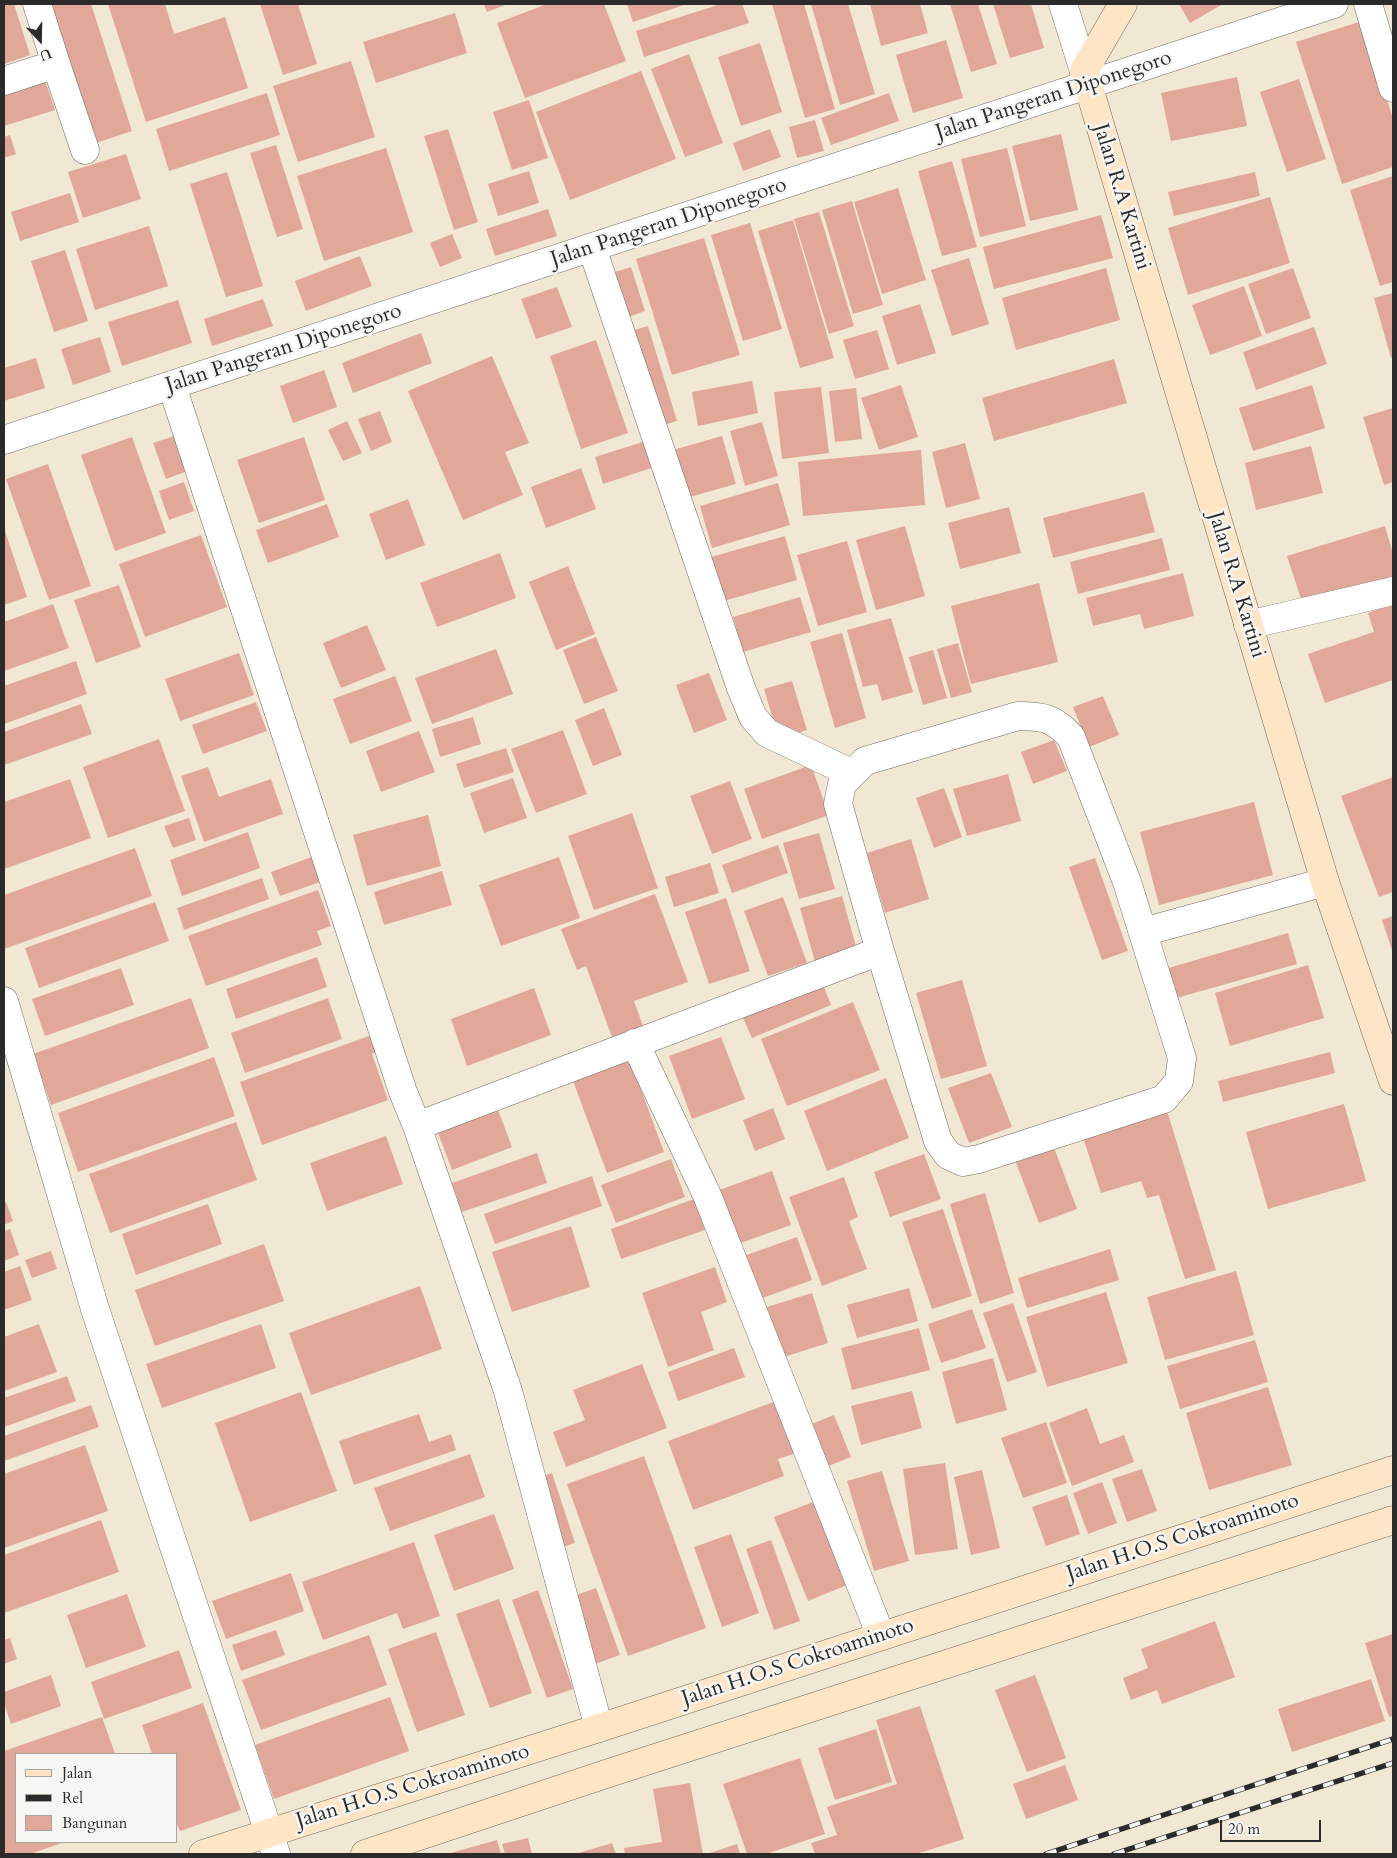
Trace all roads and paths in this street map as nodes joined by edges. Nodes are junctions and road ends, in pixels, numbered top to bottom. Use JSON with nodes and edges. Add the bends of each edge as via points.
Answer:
{"nodes":[{"id":1,"x":37,"y":4,"type":"edge"},
{"id":2,"x":1063,"y":4,"type":"edge"},
{"id":3,"x":1122,"y":4,"type":"edge"},
{"id":4,"x":1334,"y":4,"type":"edge"},
{"id":5,"x":1368,"y":4,"type":"edge"},
{"id":6,"x":56,"y":64,"type":"junction"},
{"id":7,"x":1086,"y":78,"type":"junction"},
{"id":8,"x":4,"y":81,"type":"edge"},
{"id":9,"x":1393,"y":88,"type":"edge"},
{"id":10,"x":84,"y":150,"type":"dead end"},
{"id":11,"x":592,"y":248,"type":"junction"},
{"id":12,"x":172,"y":386,"type":"junction"},
{"id":13,"x":4,"y":440,"type":"edge"},
{"id":14,"x":1393,"y":591,"type":"edge"},
{"id":15,"x":1248,"y":626,"type":"junction"},
{"id":16,"x":851,"y":773,"type":"junction"},
{"id":17,"x":1325,"y":882,"type":"junction"},
{"id":18,"x":1143,"y":932,"type":"junction"},
{"id":19,"x":880,"y":951,"type":"junction"},
{"id":20,"x":4,"y":1001,"type":"edge"},
{"id":21,"x":635,"y":1044,"type":"junction"},
{"id":22,"x":1393,"y":1081,"type":"edge"},
{"id":23,"x":417,"y":1126,"type":"junction"},
{"id":24,"x":1393,"y":1470,"type":"edge"},
{"id":25,"x":1393,"y":1520,"type":"edge"},
{"id":26,"x":881,"y":1636,"type":"junction"},
{"id":27,"x":599,"y":1728,"type":"junction"},
{"id":28,"x":272,"y":1843,"type":"edge"},
{"id":29,"x":203,"y":1854,"type":"edge"},
{"id":30,"x":365,"y":1854,"type":"edge"}],
"edges":[{"from":1,"to":6,"type":"street"},
{"from":2,"to":7,"type":"street"},
{"from":3,"to":7,"type":"main road"},
{"from":4,"to":7,"type":"street","name":"Jalan Pangeran Diponegoro"},
{"from":5,"to":9,"type":"street"},
{"from":6,"to":8,"type":"street"},
{"from":6,"to":10,"type":"street"},
{"from":7,"to":11,"type":"street","name":"Jalan Pangeran Diponegoro"},
{"from":7,"to":15,"type":"main road","name":"Jalan R.A Kartini"},
{"from":11,"to":12,"type":"street","name":"Jalan Pangeran Diponegoro"},
{"from":11,"to":16,"type":"street","via":[[753,716],[767,733]]},
{"from":12,"to":13,"type":"street","name":"Jalan Pangeran Diponegoro"},
{"from":12,"to":23,"type":"street","via":[[399,1083]]},
{"from":14,"to":15,"type":"street"},
{"from":15,"to":17,"type":"main road","name":"Jalan R.A Kartini"},
{"from":16,"to":18,"type":"street","via":[[864,761],[1018,716],[1039,716],[1060,725],[1071,737]]},
{"from":16,"to":19,"type":"street","via":[[842,784],[838,804]]},
{"from":17,"to":18,"type":"street"},
{"from":17,"to":22,"type":"main road","name":"Jalan R.A Kartini"},
{"from":18,"to":19,"type":"street","via":[[1182,1058],[1179,1081],[1164,1099],[963,1162],[948,1155],[938,1141]]},
{"from":19,"to":21,"type":"street"},
{"from":20,"to":28,"type":"street","via":[[95,1309]]},
{"from":21,"to":23,"type":"street"},
{"from":21,"to":26,"type":"street","via":[[707,1195]]},
{"from":23,"to":27,"type":"street","via":[[508,1392]]},
{"from":24,"to":26,"type":"main road","name":"Jalan H.O.S Cokroaminoto"},
{"from":25,"to":30,"type":"main road"},
{"from":26,"to":27,"type":"main road","name":"Jalan H.O.S Cokroaminoto"},
{"from":27,"to":28,"type":"main road","name":"Jalan H.O.S Cokroaminoto"},
{"from":28,"to":29,"type":"main road","name":"Jalan H.O.S Cokroaminoto"}]}
